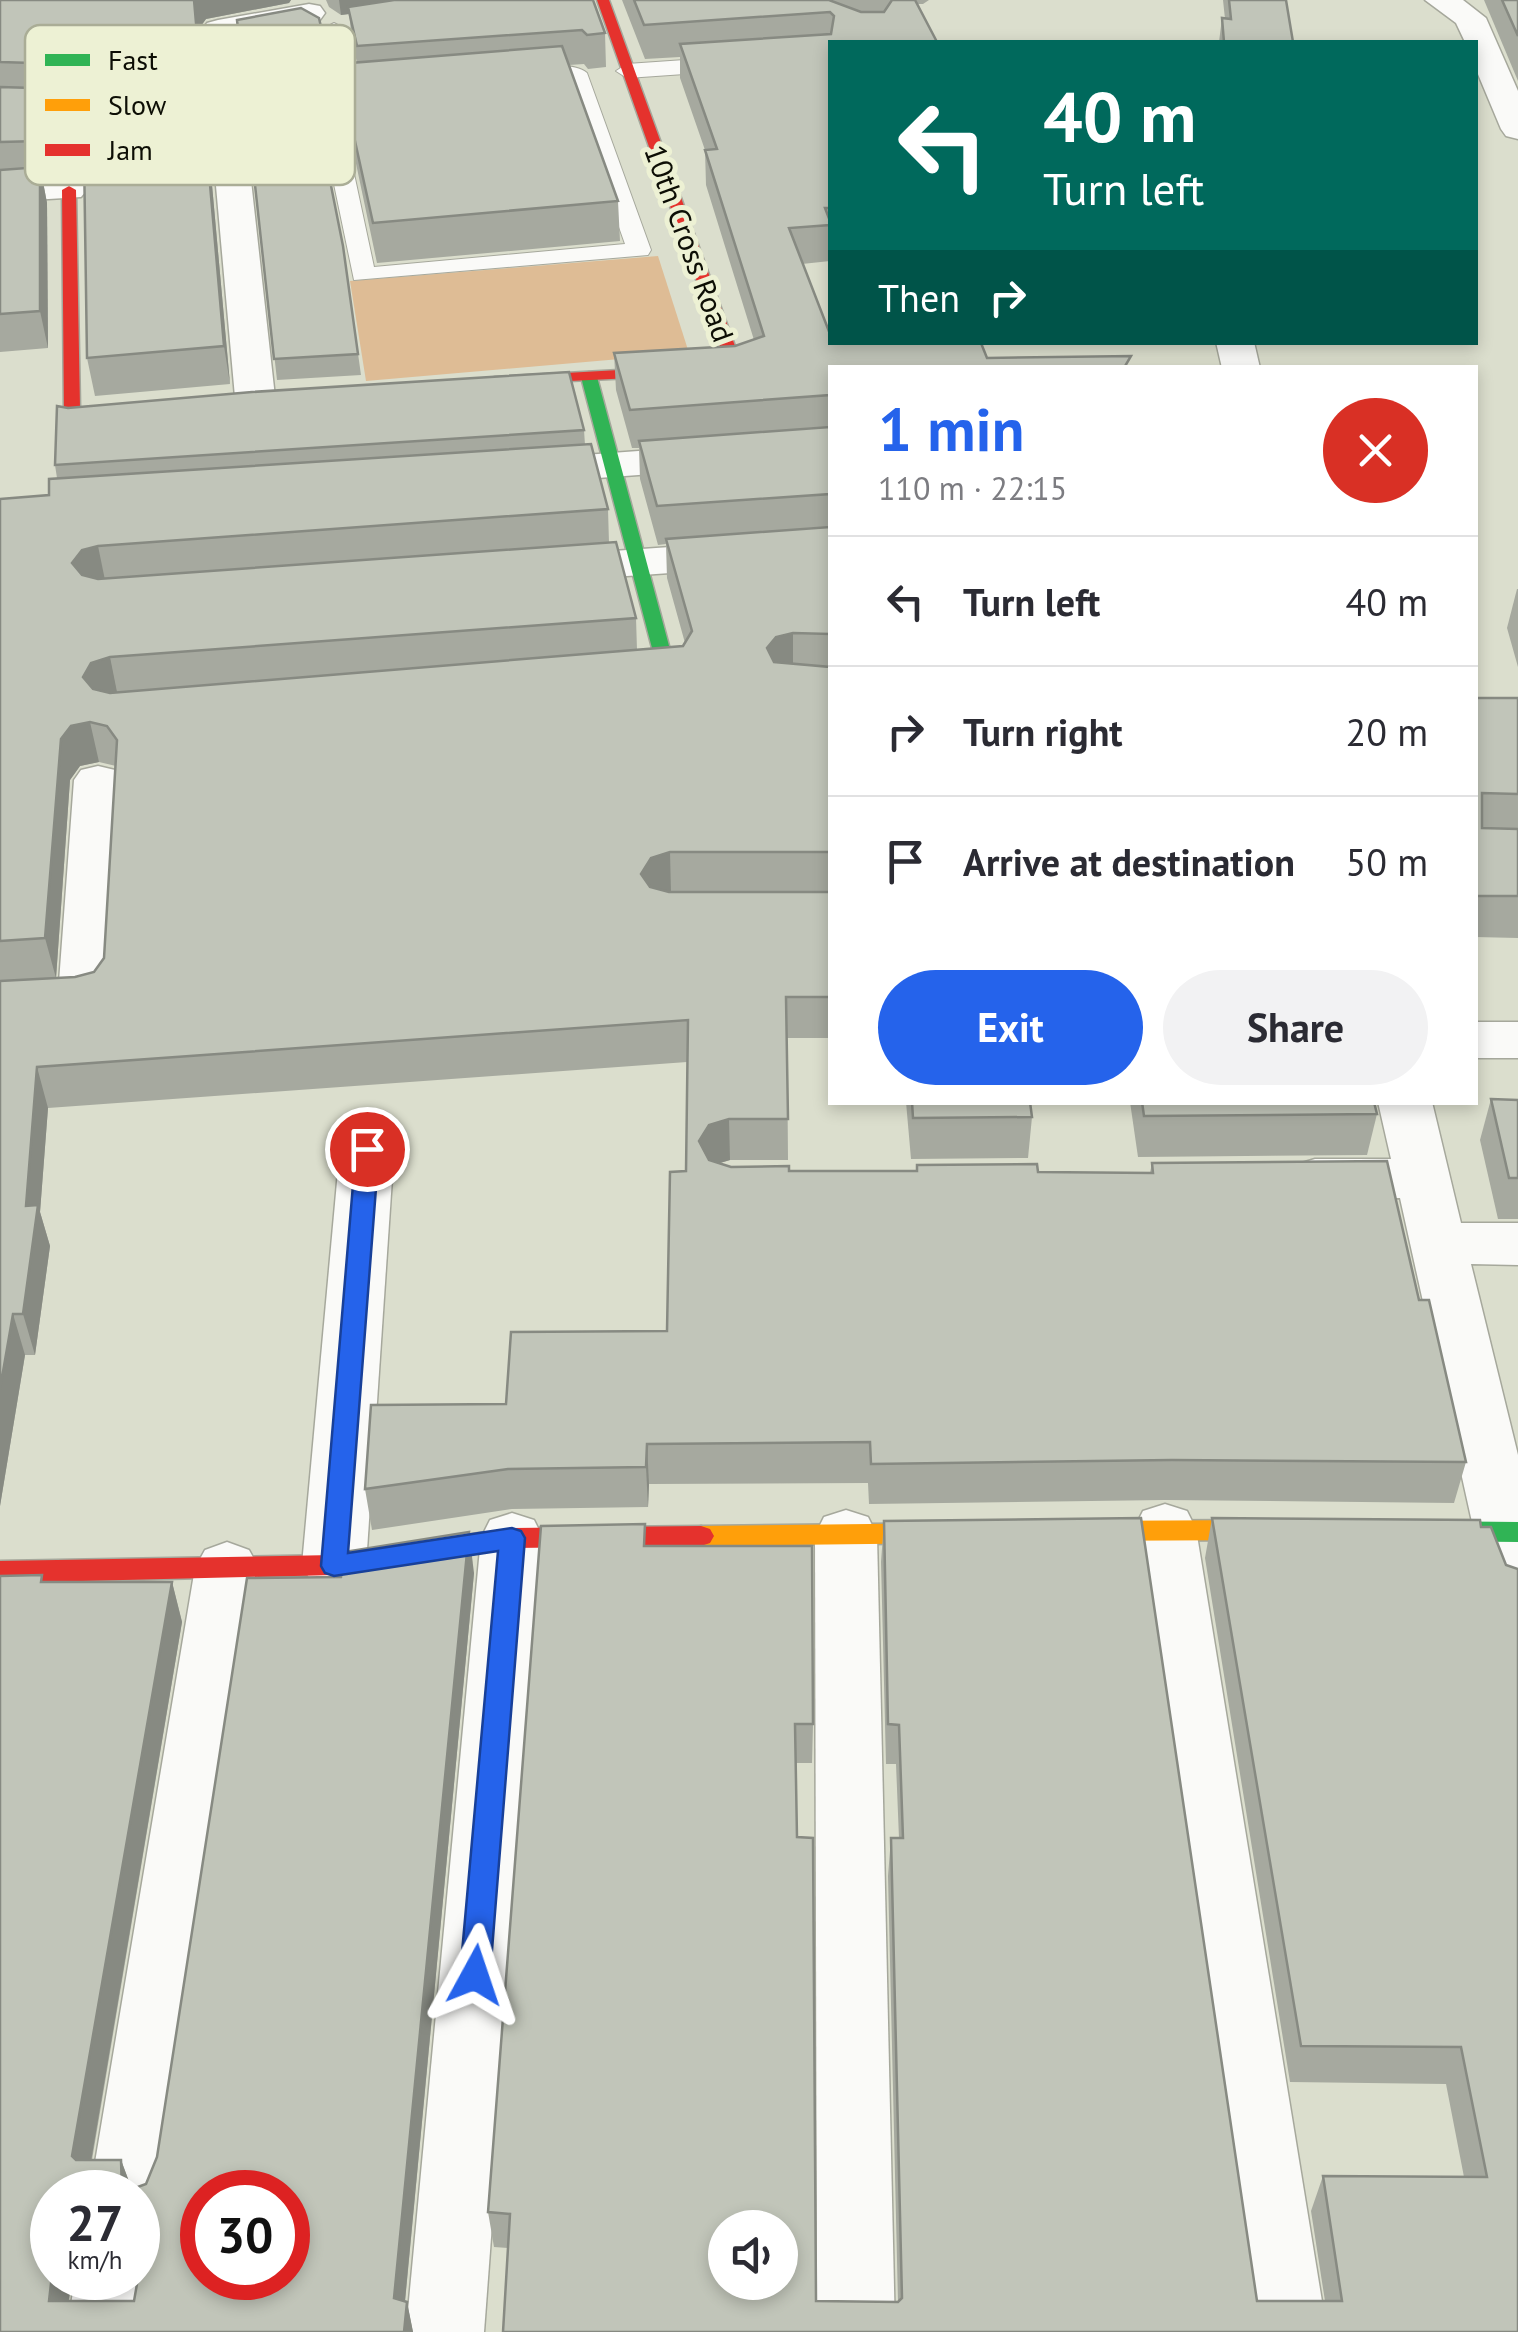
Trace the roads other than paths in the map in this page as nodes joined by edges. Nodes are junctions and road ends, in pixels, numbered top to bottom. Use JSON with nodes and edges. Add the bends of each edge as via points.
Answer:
{"nodes":[{"id":1,"x":603,"y":0,"type":"edge"},
{"id":2,"x":1441,"y":0,"type":"edge"},
{"id":3,"x":317,"y":14,"type":"edge"},
{"id":4,"x":372,"y":24,"type":"edge"},
{"id":5,"x":249,"y":25,"type":"edge"},
{"id":6,"x":828,"y":57,"type":"edge"},
{"id":7,"x":626,"y":71,"type":"junction"},
{"id":8,"x":500,"y":79,"type":"edge"},
{"id":9,"x":1478,"y":125,"type":"edge"},
{"id":10,"x":1518,"y":127,"type":"edge"},
{"id":11,"x":68,"y":185,"type":"edge"},
{"id":12,"x":234,"y":185,"type":"edge"},
{"id":13,"x":345,"y":185,"type":"edge"},
{"id":14,"x":69,"y":190,"type":"junction"},
{"id":15,"x":0,"y":191,"type":"edge"},
{"id":16,"x":589,"y":376,"type":"junction"},
{"id":17,"x":471,"y":384,"type":"edge"},
{"id":18,"x":255,"y":397,"type":"edge"},
{"id":19,"x":163,"y":406,"type":"edge"},
{"id":20,"x":828,"y":449,"type":"edge"},
{"id":21,"x":614,"y":464,"type":"junction"},
{"id":22,"x":520,"y":472,"type":"edge"},
{"id":23,"x":828,"y":549,"type":"edge"},
{"id":24,"x":640,"y":562,"type":"junction"},
{"id":25,"x":542,"y":570,"type":"edge"},
{"id":26,"x":588,"y":678,"type":"edge"},
{"id":27,"x":98,"y":780,"type":"dead end"},
{"id":28,"x":0,"y":1003,"type":"edge"},
{"id":29,"x":1478,"y":1040,"type":"edge"},
{"id":30,"x":1518,"y":1040,"type":"edge"},
{"id":31,"x":1406,"y":1105,"type":"edge"},
{"id":32,"x":367,"y":1149,"type":"dead end"},
{"id":33,"x":1422,"y":1178,"type":"junction"},
{"id":34,"x":1264,"y":1180,"type":"edge"},
{"id":35,"x":1438,"y":1242,"type":"junction"},
{"id":36,"x":1518,"y":1244,"type":"edge"},
{"id":37,"x":1165,"y":1529,"type":"junction"},
{"id":38,"x":1316,"y":1530,"type":"edge"},
{"id":39,"x":1392,"y":1531,"type":"edge"},
{"id":40,"x":985,"y":1532,"type":"edge"},
{"id":41,"x":1045,"y":1532,"type":"edge"},
{"id":42,"x":846,"y":1535,"type":"junction"},
{"id":43,"x":512,"y":1538,"type":"junction"},
{"id":44,"x":1514,"y":1550,"type":"edge"},
{"id":45,"x":334,"y":1566,"type":"junction"},
{"id":46,"x":227,"y":1568,"type":"junction"},
{"id":47,"x":0,"y":1572,"type":"edge"},
{"id":48,"x":131,"y":2170,"type":"edge"},
{"id":49,"x":111,"y":2300,"type":"edge"},
{"id":50,"x":106,"y":2332,"type":"edge"},
{"id":51,"x":444,"y":2332,"type":"edge"},
{"id":52,"x":856,"y":2332,"type":"edge"},
{"id":53,"x":1288,"y":2332,"type":"edge"}],
"edges":[{"from":1,"to":7,"type":"street","name":"10th Cross Road"},
{"from":2,"to":10,"type":"street","via":[[1470,18]]},
{"from":3,"to":4,"type":"street"},
{"from":3,"to":5,"type":"street"},
{"from":6,"to":7,"type":"lane"},
{"from":7,"to":16,"type":"street","name":"10th Cross Road","via":[[735,368]]},
{"from":8,"to":13,"type":"lane","via":[[576,73],[639,250],[363,275]]},
{"from":9,"to":10,"type":"street"},
{"from":11,"to":14,"type":"street"},
{"from":12,"to":18,"type":"street"},
{"from":14,"to":15,"type":"street"},
{"from":14,"to":19,"type":"street","via":[[72,414]]},
{"from":16,"to":17,"type":"street","name":"10th Cross Road"},
{"from":16,"to":21,"type":"street"},
{"from":20,"to":21,"type":"street"},
{"from":21,"to":22,"type":"street"},
{"from":21,"to":24,"type":"street"},
{"from":23,"to":24,"type":"street"},
{"from":24,"to":25,"type":"street"},
{"from":24,"to":26,"type":"street","via":[[666,672]]},
{"from":27,"to":28,"type":"street","via":[[84,997]]},
{"from":29,"to":30,"type":"street"},
{"from":31,"to":33,"type":"street"},
{"from":32,"to":45,"type":"street"},
{"from":33,"to":34,"type":"street"},
{"from":33,"to":35,"type":"street"},
{"from":35,"to":36,"type":"street"},
{"from":35,"to":44,"type":"street"},
{"from":37,"to":38,"type":"street"},
{"from":37,"to":41,"type":"street"},
{"from":37,"to":53,"type":"street"},
{"from":39,"to":44,"type":"street"},
{"from":40,"to":42,"type":"street"},
{"from":42,"to":43,"type":"street"},
{"from":42,"to":52,"type":"street"},
{"from":43,"to":45,"type":"street"},
{"from":43,"to":51,"type":"street"},
{"from":45,"to":46,"type":"street"},
{"from":46,"to":47,"type":"street"},
{"from":46,"to":48,"type":"street"},
{"from":49,"to":50,"type":"street"}]}
